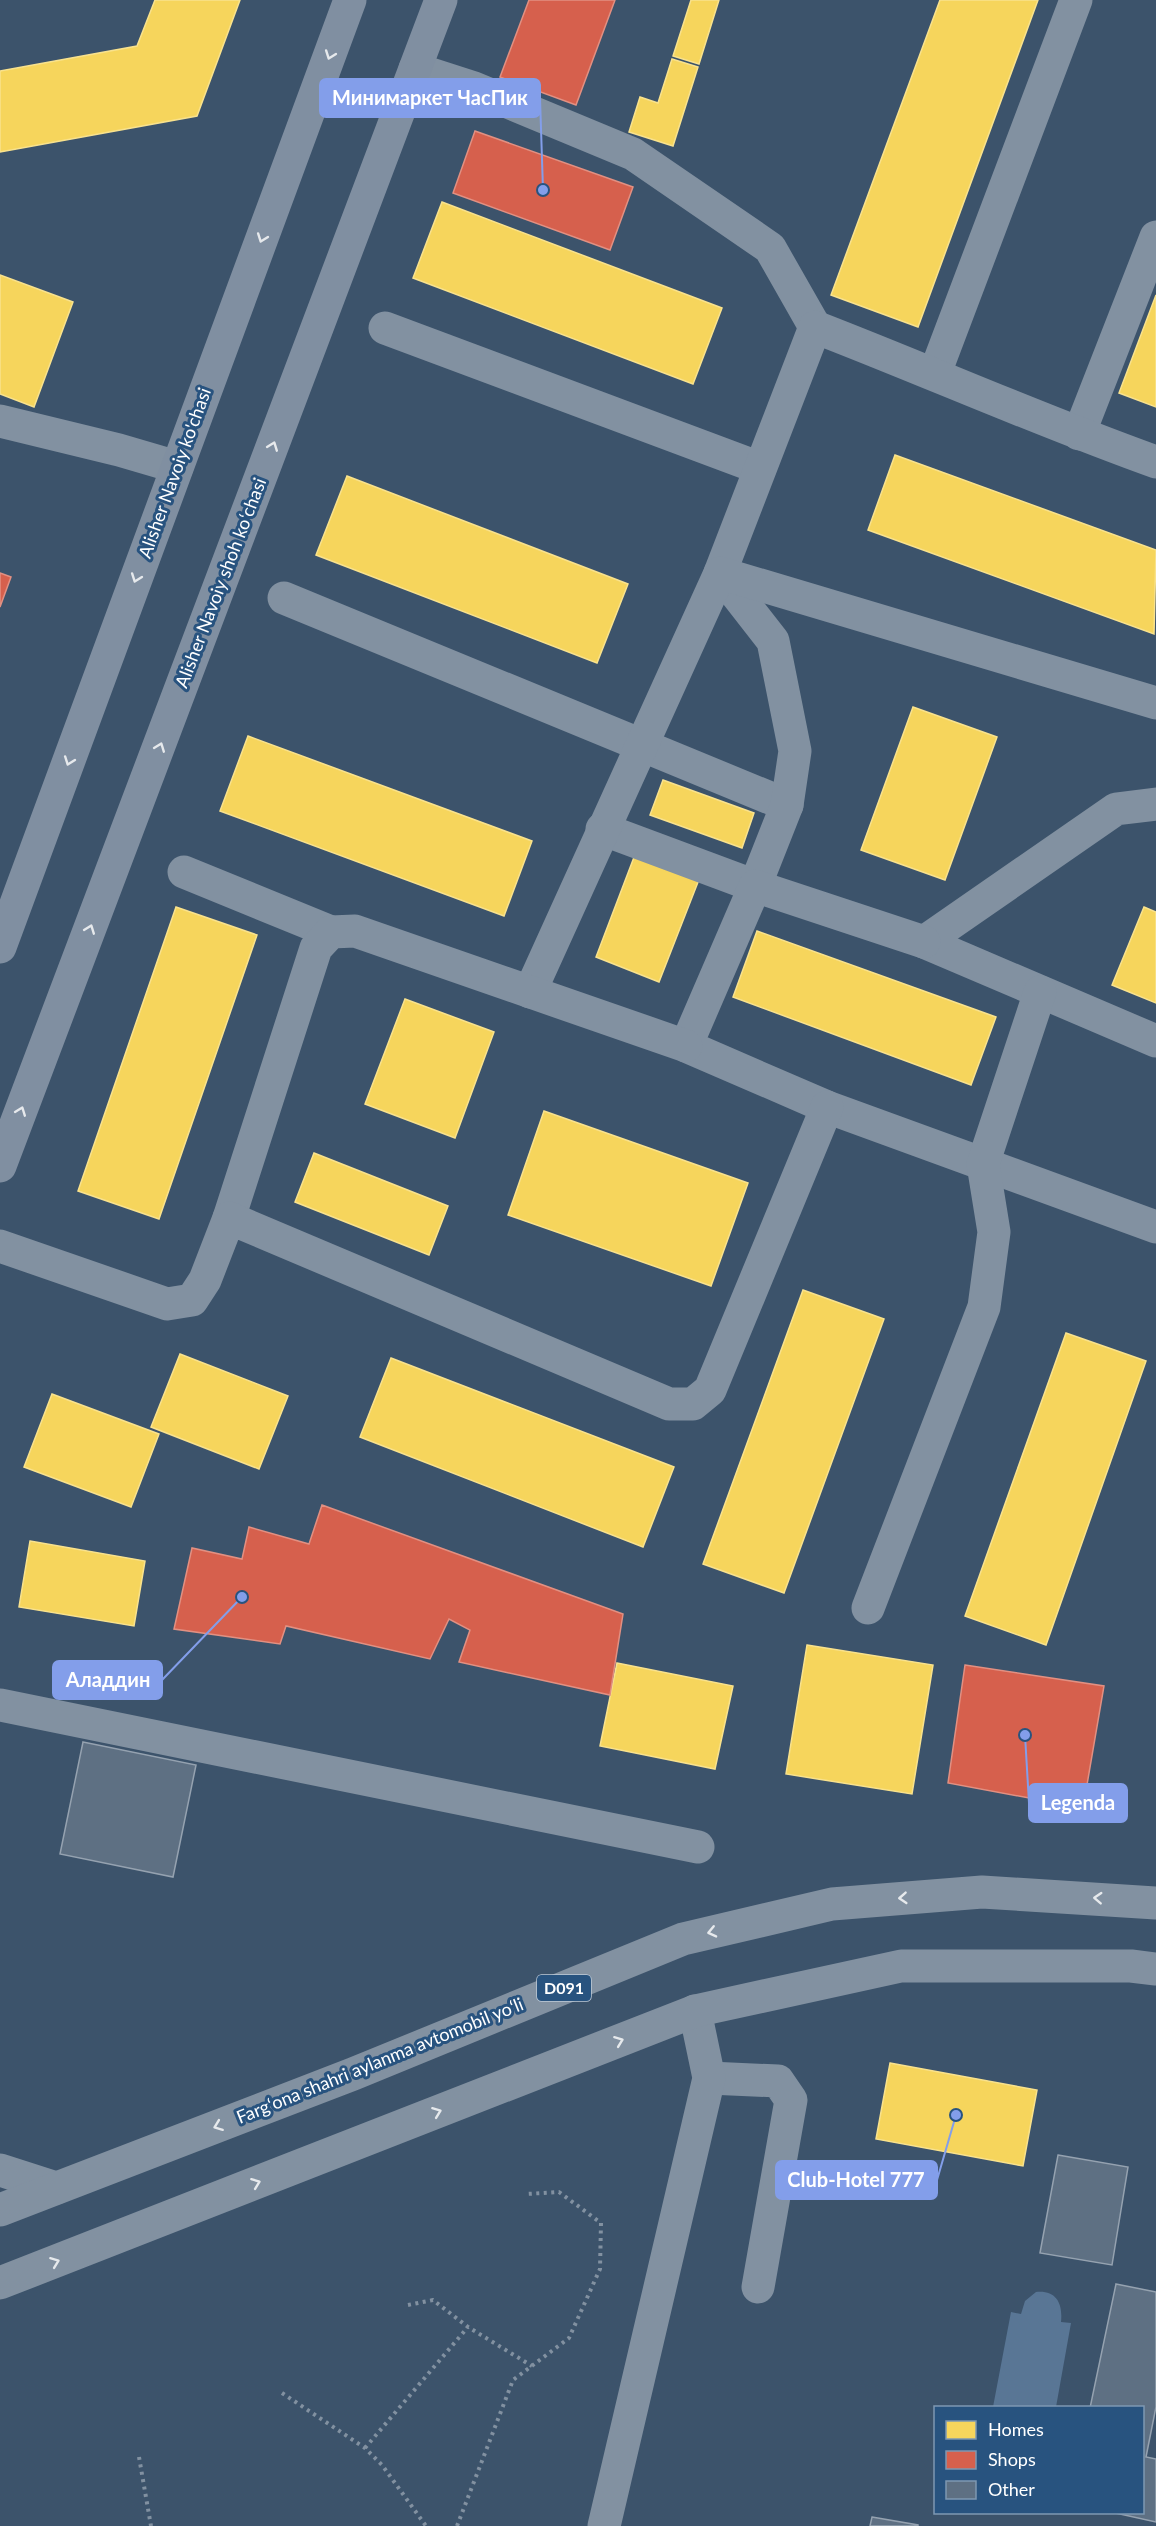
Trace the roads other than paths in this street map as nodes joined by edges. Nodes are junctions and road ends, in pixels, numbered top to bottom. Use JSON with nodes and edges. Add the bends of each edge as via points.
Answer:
{"nodes":[{"id":1,"x":350,"y":0,"type":"edge"},
{"id":2,"x":441,"y":0,"type":"edge"},
{"id":3,"x":1076,"y":0,"type":"edge"},
{"id":4,"x":416,"y":69,"type":"junction"},
{"id":5,"x":1156,"y":237,"type":"edge"},
{"id":6,"x":815,"y":327,"type":"junction"},
{"id":7,"x":385,"y":328,"type":"dead end"},
{"id":8,"x":935,"y":373,"type":"junction"},
{"id":9,"x":0,"y":421,"type":"edge"},
{"id":10,"x":1079,"y":434,"type":"junction"},
{"id":11,"x":1156,"y":462,"type":"edge"},
{"id":12,"x":177,"y":467,"type":"junction"},
{"id":13,"x":760,"y":468,"type":"junction"},
{"id":14,"x":720,"y":573,"type":"junction"},
{"id":15,"x":284,"y":598,"type":"dead end"},
{"id":16,"x":1156,"y":703,"type":"edge"},
{"id":17,"x":641,"y":743,"type":"junction"},
{"id":18,"x":1156,"y":804,"type":"edge"},
{"id":19,"x":787,"y":805,"type":"junction"},
{"id":20,"x":602,"y":829,"type":"junction"},
{"id":21,"x":184,"y":872,"type":"dead end"},
{"id":22,"x":755,"y":886,"type":"junction"},
{"id":23,"x":331,"y":932,"type":"junction"},
{"id":24,"x":924,"y":942,"type":"junction"},
{"id":25,"x":0,"y":947,"type":"edge"},
{"id":26,"x":530,"y":992,"type":"junction"},
{"id":27,"x":1040,"y":992,"type":"junction"},
{"id":28,"x":1156,"y":1041,"type":"edge"},
{"id":29,"x":686,"y":1046,"type":"junction"},
{"id":30,"x":827,"y":1107,"type":"junction"},
{"id":31,"x":983,"y":1164,"type":"junction"},
{"id":32,"x":0,"y":1166,"type":"edge"},
{"id":33,"x":229,"y":1218,"type":"junction"},
{"id":34,"x":1156,"y":1227,"type":"edge"},
{"id":35,"x":0,"y":1245,"type":"edge"},
{"id":36,"x":868,"y":1608,"type":"dead end"},
{"id":37,"x":0,"y":1705,"type":"edge"},
{"id":38,"x":698,"y":1847,"type":"dead end"},
{"id":39,"x":1156,"y":1903,"type":"edge"},
{"id":40,"x":1156,"y":1969,"type":"edge"},
{"id":41,"x":695,"y":2011,"type":"junction"},
{"id":42,"x":709,"y":2078,"type":"junction"},
{"id":43,"x":0,"y":2170,"type":"edge"},
{"id":44,"x":56,"y":2188,"type":"junction"},
{"id":45,"x":0,"y":2210,"type":"edge"},
{"id":46,"x":0,"y":2283,"type":"edge"},
{"id":47,"x":758,"y":2287,"type":"dead end"},
{"id":48,"x":604,"y":2526,"type":"edge"}],
"edges":[{"from":1,"to":12,"type":"main road","name":"Alisher Navoiy ko'chasi","one_way":true},
{"from":2,"to":4,"type":"main road","name":"Alisher Navoiy shoh koʻchasi"},
{"from":3,"to":8,"type":"main road"},
{"from":4,"to":6,"type":"main road","via":[[474,88],[633,154],[770,249]]},
{"from":32,"to":4,"type":"main road","name":"Alisher Navoiy shoh koʻchasi","one_way":true},
{"from":5,"to":10,"type":"main road"},
{"from":6,"to":8,"type":"main road"},
{"from":6,"to":13,"type":"main road"},
{"from":7,"to":13,"type":"main road"},
{"from":8,"to":10,"type":"main road"},
{"from":9,"to":12,"type":"main road"},
{"from":10,"to":11,"type":"main road"},
{"from":12,"to":25,"type":"main road","name":"Alisher Navoiy ko'chasi","one_way":true},
{"from":13,"to":14,"type":"main road"},
{"from":14,"to":16,"type":"main road"},
{"from":14,"to":17,"type":"main road"},
{"from":14,"to":19,"type":"main road","via":[[773,641],[795,751]]},
{"from":15,"to":17,"type":"main road"},
{"from":17,"to":19,"type":"main road"},
{"from":17,"to":20,"type":"main road"},
{"from":18,"to":24,"type":"main road","via":[[1116,809]]},
{"from":19,"to":22,"type":"main road"},
{"from":20,"to":22,"type":"main road"},
{"from":20,"to":26,"type":"main road"},
{"from":21,"to":23,"type":"main road"},
{"from":22,"to":24,"type":"main road"},
{"from":22,"to":29,"type":"main road"},
{"from":23,"to":26,"type":"main road","via":[[355,931]]},
{"from":23,"to":33,"type":"main road","via":[[316,948]]},
{"from":24,"to":27,"type":"main road"},
{"from":26,"to":29,"type":"main road"},
{"from":27,"to":28,"type":"main road"},
{"from":27,"to":31,"type":"main road"},
{"from":29,"to":30,"type":"main road"},
{"from":30,"to":31,"type":"main road"},
{"from":30,"to":33,"type":"main road","via":[[710,1390],[693,1404],[669,1404]]},
{"from":31,"to":34,"type":"main road"},
{"from":31,"to":36,"type":"main road","via":[[994,1232],[984,1307]]},
{"from":33,"to":35,"type":"main road","via":[[205,1280],[192,1300],[167,1304]]},
{"from":37,"to":38,"type":"main road"},
{"from":39,"to":44,"type":"main road","name":"Fargʻona shahri aylanma avtomobil yoʻli","number":"D091","one_way":true,"via":[[982,1892],[832,1904],[683,1939],[353,2074]]},
{"from":40,"to":41,"type":"main road","via":[[901,1966]]},
{"from":41,"to":42,"type":"main road"},
{"from":46,"to":41,"type":"main road","one_way":true},
{"from":42,"to":47,"type":"main road","via":[[778,2081],[791,2100]]},
{"from":42,"to":48,"type":"main road"},
{"from":43,"to":44,"type":"main road"},
{"from":44,"to":45,"type":"main road","name":"Fargʻona shahri aylanma avtomobil yoʻli","number":"D091"}]}
